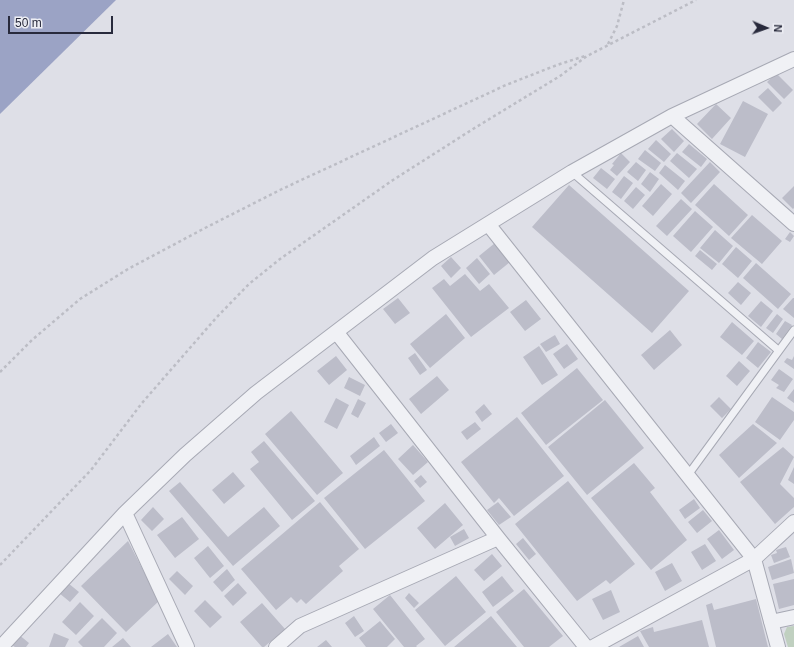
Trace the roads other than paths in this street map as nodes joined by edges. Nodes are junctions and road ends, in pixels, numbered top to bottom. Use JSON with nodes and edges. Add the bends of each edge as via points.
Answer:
{"nodes":[{"id":1,"x":794,"y":59,"type":"edge"},
{"id":2,"x":672,"y":116,"type":"junction"},
{"id":3,"x":572,"y":172,"type":"junction"},
{"id":4,"x":488,"y":224,"type":"junction"},
{"id":5,"x":794,"y":224,"type":"edge"},
{"id":6,"x":794,"y":330,"type":"edge"},
{"id":7,"x":337,"y":333,"type":"junction"},
{"id":8,"x":778,"y":350,"type":"junction"},
{"id":9,"x":688,"y":476,"type":"junction"},
{"id":10,"x":125,"y":513,"type":"junction"},
{"id":11,"x":794,"y":522,"type":"edge"},
{"id":12,"x":498,"y":538,"type":"junction"},
{"id":13,"x":754,"y":559,"type":"junction"},
{"id":14,"x":794,"y":617,"type":"edge"},
{"id":15,"x":771,"y":622,"type":"junction"},
{"id":16,"x":1,"y":647,"type":"edge"},
{"id":17,"x":187,"y":647,"type":"edge"},
{"id":18,"x":276,"y":647,"type":"edge"},
{"id":19,"x":586,"y":647,"type":"edge"},
{"id":20,"x":593,"y":647,"type":"edge"},
{"id":21,"x":778,"y":647,"type":"edge"}],
"edges":[{"from":1,"to":2,"type":"street"},
{"from":2,"to":3,"type":"street"},
{"from":2,"to":5,"type":"street"},
{"from":3,"to":4,"type":"street"},
{"from":3,"to":8,"type":"lane"},
{"from":4,"to":7,"type":"street","via":[[433,258]]},
{"from":4,"to":9,"type":"street"},
{"from":6,"to":8,"type":"lane"},
{"from":7,"to":10,"type":"street","via":[[256,393],[185,455]]},
{"from":7,"to":12,"type":"street"},
{"from":8,"to":9,"type":"lane"},
{"from":9,"to":13,"type":"street"},
{"from":10,"to":16,"type":"street"},
{"from":10,"to":17,"type":"street"},
{"from":11,"to":13,"type":"street"},
{"from":12,"to":18,"type":"street","via":[[300,626]]},
{"from":12,"to":19,"type":"street"},
{"from":13,"to":15,"type":"street"},
{"from":13,"to":20,"type":"street"},
{"from":14,"to":15,"type":"street"},
{"from":15,"to":21,"type":"street"}]}
